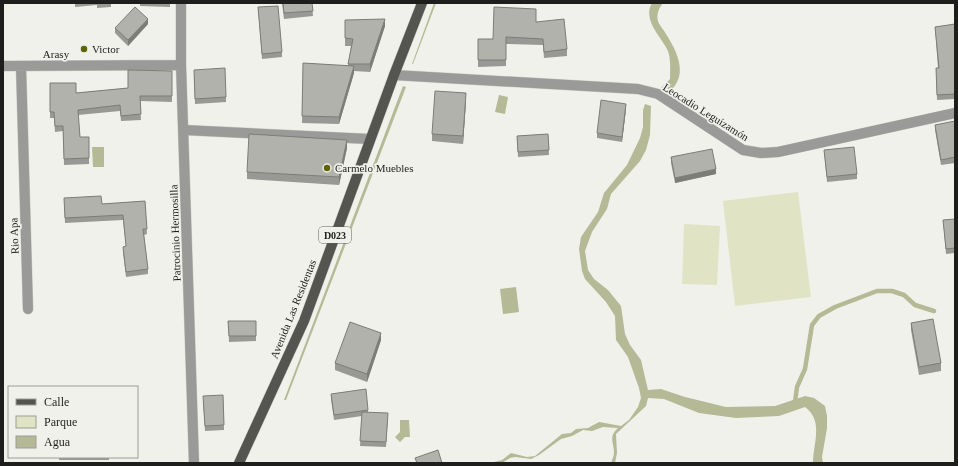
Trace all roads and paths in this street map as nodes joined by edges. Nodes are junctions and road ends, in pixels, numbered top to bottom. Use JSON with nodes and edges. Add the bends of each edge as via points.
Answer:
{"nodes":[{"id":1,"x":181,"y":3,"type":"edge"},
{"id":2,"x":422,"y":3,"type":"edge"},
{"id":3,"x":181,"y":65,"type":"junction"},
{"id":4,"x":3,"y":66,"type":"edge"},
{"id":5,"x":21,"y":66,"type":"junction"},
{"id":6,"x":394,"y":75,"type":"junction"},
{"id":7,"x":955,"y":113,"type":"edge"},
{"id":8,"x":184,"y":130,"type":"junction"},
{"id":9,"x":370,"y":139,"type":"junction"},
{"id":10,"x":28,"y":309,"type":"dead end"},
{"id":11,"x":194,"y":463,"type":"edge"},
{"id":12,"x":239,"y":463,"type":"edge"}],
"edges":[{"from":1,"to":3,"type":"street","name":"Patrocinio Hermosilla"},
{"from":2,"to":6,"type":"main road","name":"Avenida Las Residentas","number":"D023"},
{"from":3,"to":5,"type":"street","name":"Arasy"},
{"from":3,"to":8,"type":"street","name":"Patrocinio Hermosilla"},
{"from":4,"to":5,"type":"street","name":"Arasy"},
{"from":5,"to":10,"type":"street","name":"Rio Apa"},
{"from":6,"to":7,"type":"street","name":"Leocadio Leguizamón","via":[[638,89],[658,94],[742,150],[760,154]]},
{"from":6,"to":9,"type":"main road","name":"Avenida Las Residentas","number":"D023"},
{"from":8,"to":9,"type":"street"},
{"from":8,"to":11,"type":"street","name":"Patrocinio Hermosilla"},
{"from":9,"to":12,"type":"main road","name":"Avenida Las Residentas","number":"D023","via":[[304,321]]}]}
